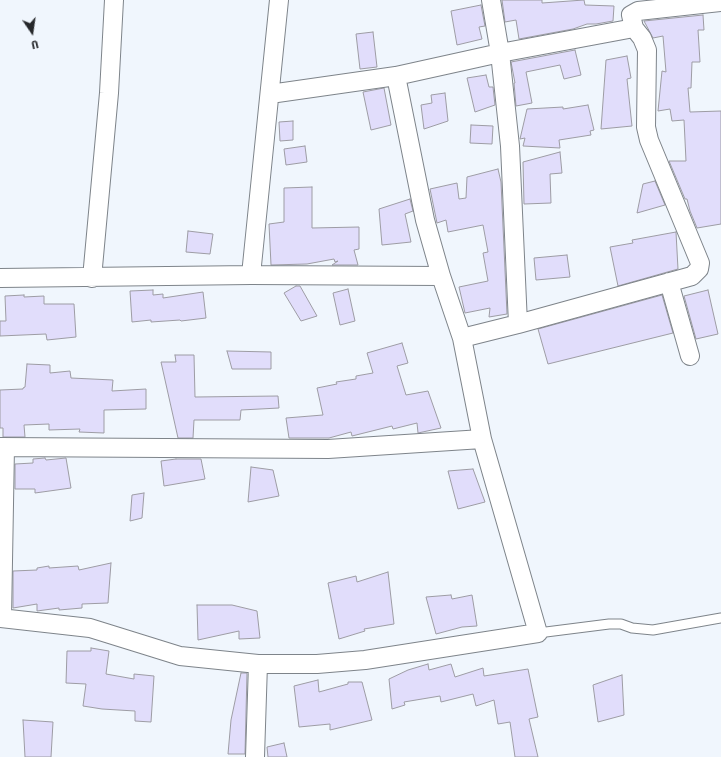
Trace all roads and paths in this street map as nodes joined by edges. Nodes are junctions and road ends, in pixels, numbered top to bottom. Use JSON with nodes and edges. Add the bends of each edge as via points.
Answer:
{"nodes":[{"id":1,"x":114,"y":0,"type":"edge"},
{"id":2,"x":279,"y":0,"type":"edge"},
{"id":3,"x":491,"y":0,"type":"edge"},
{"id":4,"x":721,"y":2,"type":"edge"},
{"id":5,"x":634,"y":28,"type":"junction"},
{"id":6,"x":500,"y":53,"type":"junction"},
{"id":7,"x":396,"y":76,"type":"junction"},
{"id":8,"x":270,"y":94,"type":"junction"},
{"id":9,"x":251,"y":275,"type":"junction"},
{"id":10,"x":441,"y":276,"type":"junction"},
{"id":11,"x":0,"y":278,"type":"edge"},
{"id":12,"x":92,"y":278,"type":"junction"},
{"id":13,"x":669,"y":282,"type":"junction"},
{"id":14,"x":518,"y":324,"type":"junction"},
{"id":15,"x":462,"y":338,"type":"junction"},
{"id":16,"x":690,"y":356,"type":"dead end"},
{"id":17,"x":482,"y":440,"type":"junction"},
{"id":18,"x":2,"y":447,"type":"edge"},
{"id":19,"x":1,"y":618,"type":"edge"},
{"id":20,"x":721,"y":618,"type":"edge"},
{"id":21,"x":538,"y":633,"type":"junction"},
{"id":22,"x":258,"y":664,"type":"junction"},
{"id":23,"x":255,"y":757,"type":"edge"}],
"edges":[{"from":1,"to":12,"type":"street","via":[[109,93]]},
{"from":2,"to":8,"type":"street"},
{"from":3,"to":6,"type":"street"},
{"from":4,"to":5,"type":"street","via":[[638,11],[631,15]]},
{"from":5,"to":6,"type":"street"},
{"from":5,"to":13,"type":"street","via":[[647,50],[646,128],[649,140],[700,263],[699,270],[692,276]]},
{"from":6,"to":7,"type":"street"},
{"from":6,"to":14,"type":"street","via":[[510,146]]},
{"from":7,"to":8,"type":"street"},
{"from":7,"to":10,"type":"street","via":[[425,220]]},
{"from":8,"to":9,"type":"street"},
{"from":9,"to":10,"type":"street"},
{"from":9,"to":12,"type":"street"},
{"from":10,"to":15,"type":"street"},
{"from":11,"to":12,"type":"street"},
{"from":13,"to":14,"type":"street"},
{"from":13,"to":16,"type":"street"},
{"from":14,"to":15,"type":"street"},
{"from":15,"to":17,"type":"street"},
{"from":17,"to":18,"type":"street","via":[[328,449]]},
{"from":17,"to":21,"type":"street"},
{"from":18,"to":19,"type":"street"},
{"from":19,"to":22,"type":"street","via":[[90,628],[180,656]]},
{"from":20,"to":21,"type":"lane","via":[[654,630],[609,624]]},
{"from":21,"to":22,"type":"street","via":[[365,660],[317,664]]},
{"from":22,"to":23,"type":"street"}]}
